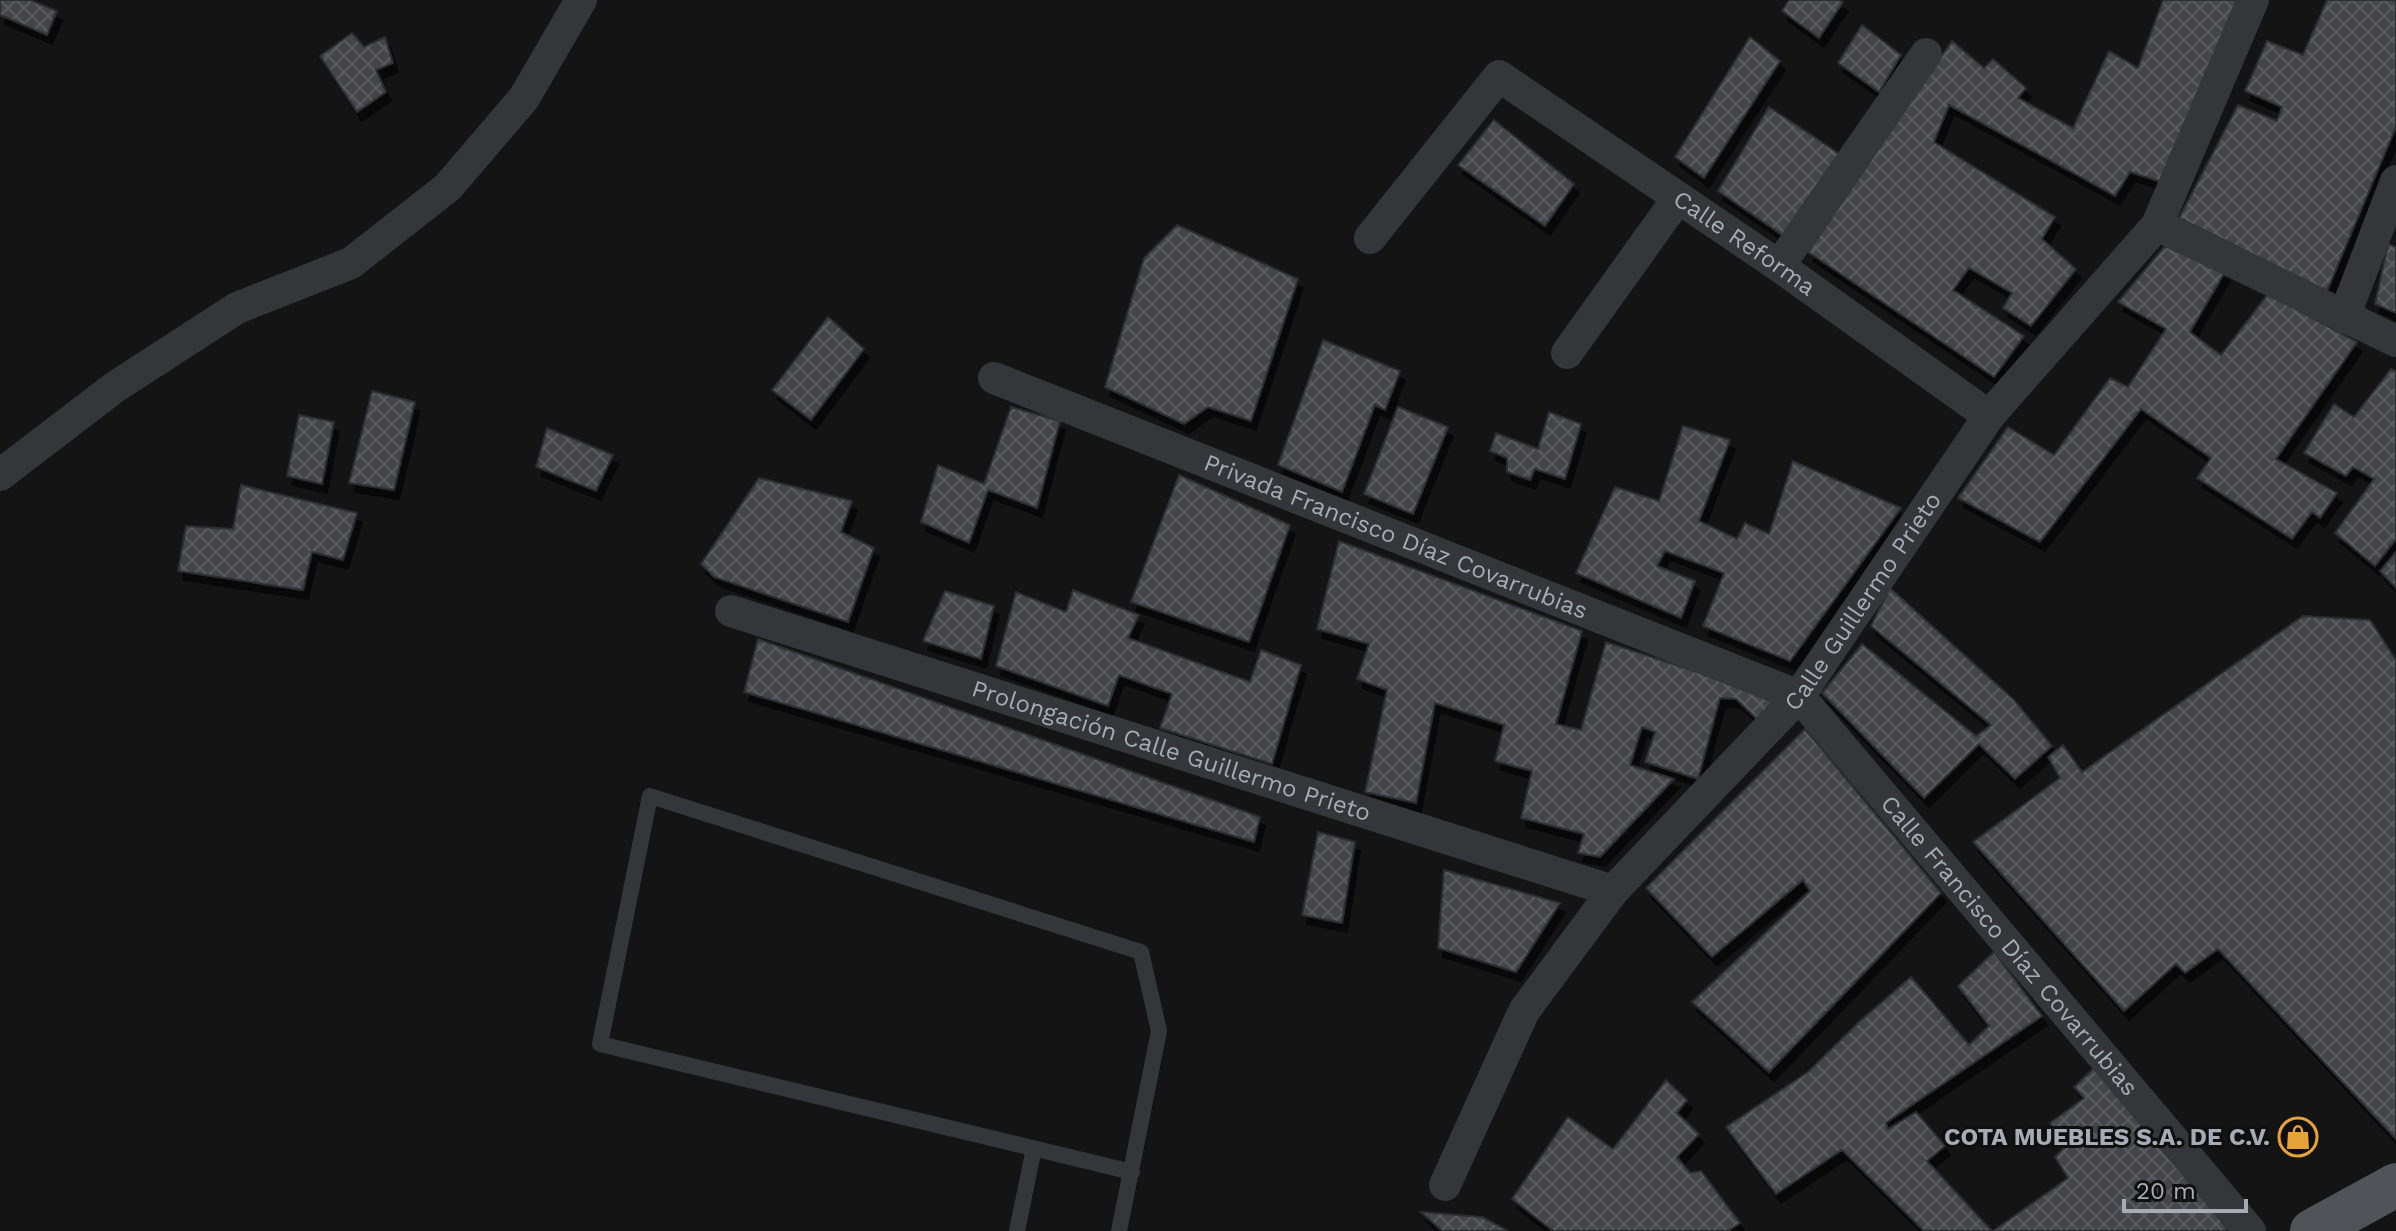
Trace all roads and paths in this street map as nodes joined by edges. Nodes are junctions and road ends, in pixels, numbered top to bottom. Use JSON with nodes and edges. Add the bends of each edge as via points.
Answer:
{"nodes":[{"id":1,"x":581,"y":0,"type":"edge"},
{"id":2,"x":2253,"y":0,"type":"edge"},
{"id":3,"x":1926,"y":54,"type":"dead end"},
{"id":4,"x":2396,"y":181,"type":"edge"},
{"id":5,"x":1678,"y":198,"type":"junction"},
{"id":6,"x":2157,"y":225,"type":"junction"},
{"id":7,"x":1370,"y":238,"type":"dead end"},
{"id":8,"x":1779,"y":266,"type":"junction"},
{"id":9,"x":2344,"y":317,"type":"junction"},
{"id":10,"x":2396,"y":341,"type":"edge"},
{"id":11,"x":1567,"y":353,"type":"dead end"},
{"id":12,"x":994,"y":378,"type":"dead end"},
{"id":13,"x":1989,"y":416,"type":"junction"},
{"id":14,"x":0,"y":475,"type":"edge"},
{"id":15,"x":731,"y":611,"type":"dead end"},
{"id":16,"x":1799,"y":696,"type":"junction"},
{"id":17,"x":1613,"y":891,"type":"junction"},
{"id":18,"x":1034,"y":1148,"type":"junction"},
{"id":19,"x":1132,"y":1172,"type":"junction"},
{"id":20,"x":1445,"y":1185,"type":"dead end"},
{"id":21,"x":2396,"y":1185,"type":"edge"},
{"id":22,"x":1017,"y":1231,"type":"edge"},
{"id":23,"x":1119,"y":1231,"type":"edge"},
{"id":24,"x":2250,"y":1231,"type":"edge"},
{"id":25,"x":2312,"y":1231,"type":"edge"}],
"edges":[{"from":1,"to":14,"type":"street","via":[[524,98],[448,187],[351,263],[237,308],[127,379]]},
{"from":2,"to":6,"type":"street","name":"Calle Guillermo Prieto"},
{"from":3,"to":8,"type":"street"},
{"from":4,"to":9,"type":"street"},
{"from":5,"to":7,"type":"street","name":"Calle Reforma","via":[[1499,76]]},
{"from":5,"to":8,"type":"street","name":"Calle Reforma"},
{"from":5,"to":11,"type":"street"},
{"from":6,"to":9,"type":"street"},
{"from":6,"to":13,"type":"street","name":"Calle Guillermo Prieto"},
{"from":8,"to":13,"type":"street","name":"Calle Reforma"},
{"from":9,"to":10,"type":"street"},
{"from":12,"to":16,"type":"street","name":"Privada Francisco Díaz Covarrubias"},
{"from":13,"to":16,"type":"street","name":"Calle Guillermo Prieto"},
{"from":15,"to":17,"type":"street","name":"Prolongación Calle Guillermo Prieto"},
{"from":16,"to":17,"type":"street","name":"Calle Guillermo Prieto"},
{"from":16,"to":24,"type":"street","name":"Calle Francisco Díaz Covarrubias"},
{"from":17,"to":20,"type":"street","name":"Calle Guillermo Prieto","via":[[1524,1011]]},
{"from":18,"to":19,"type":"lane"},
{"from":18,"to":19,"type":"lane","via":[[600,1044],[650,796],[1141,952],[1159,1031]]},
{"from":18,"to":22,"type":"lane"},
{"from":19,"to":23,"type":"lane"},
{"from":21,"to":25,"type":"main road"}]}
